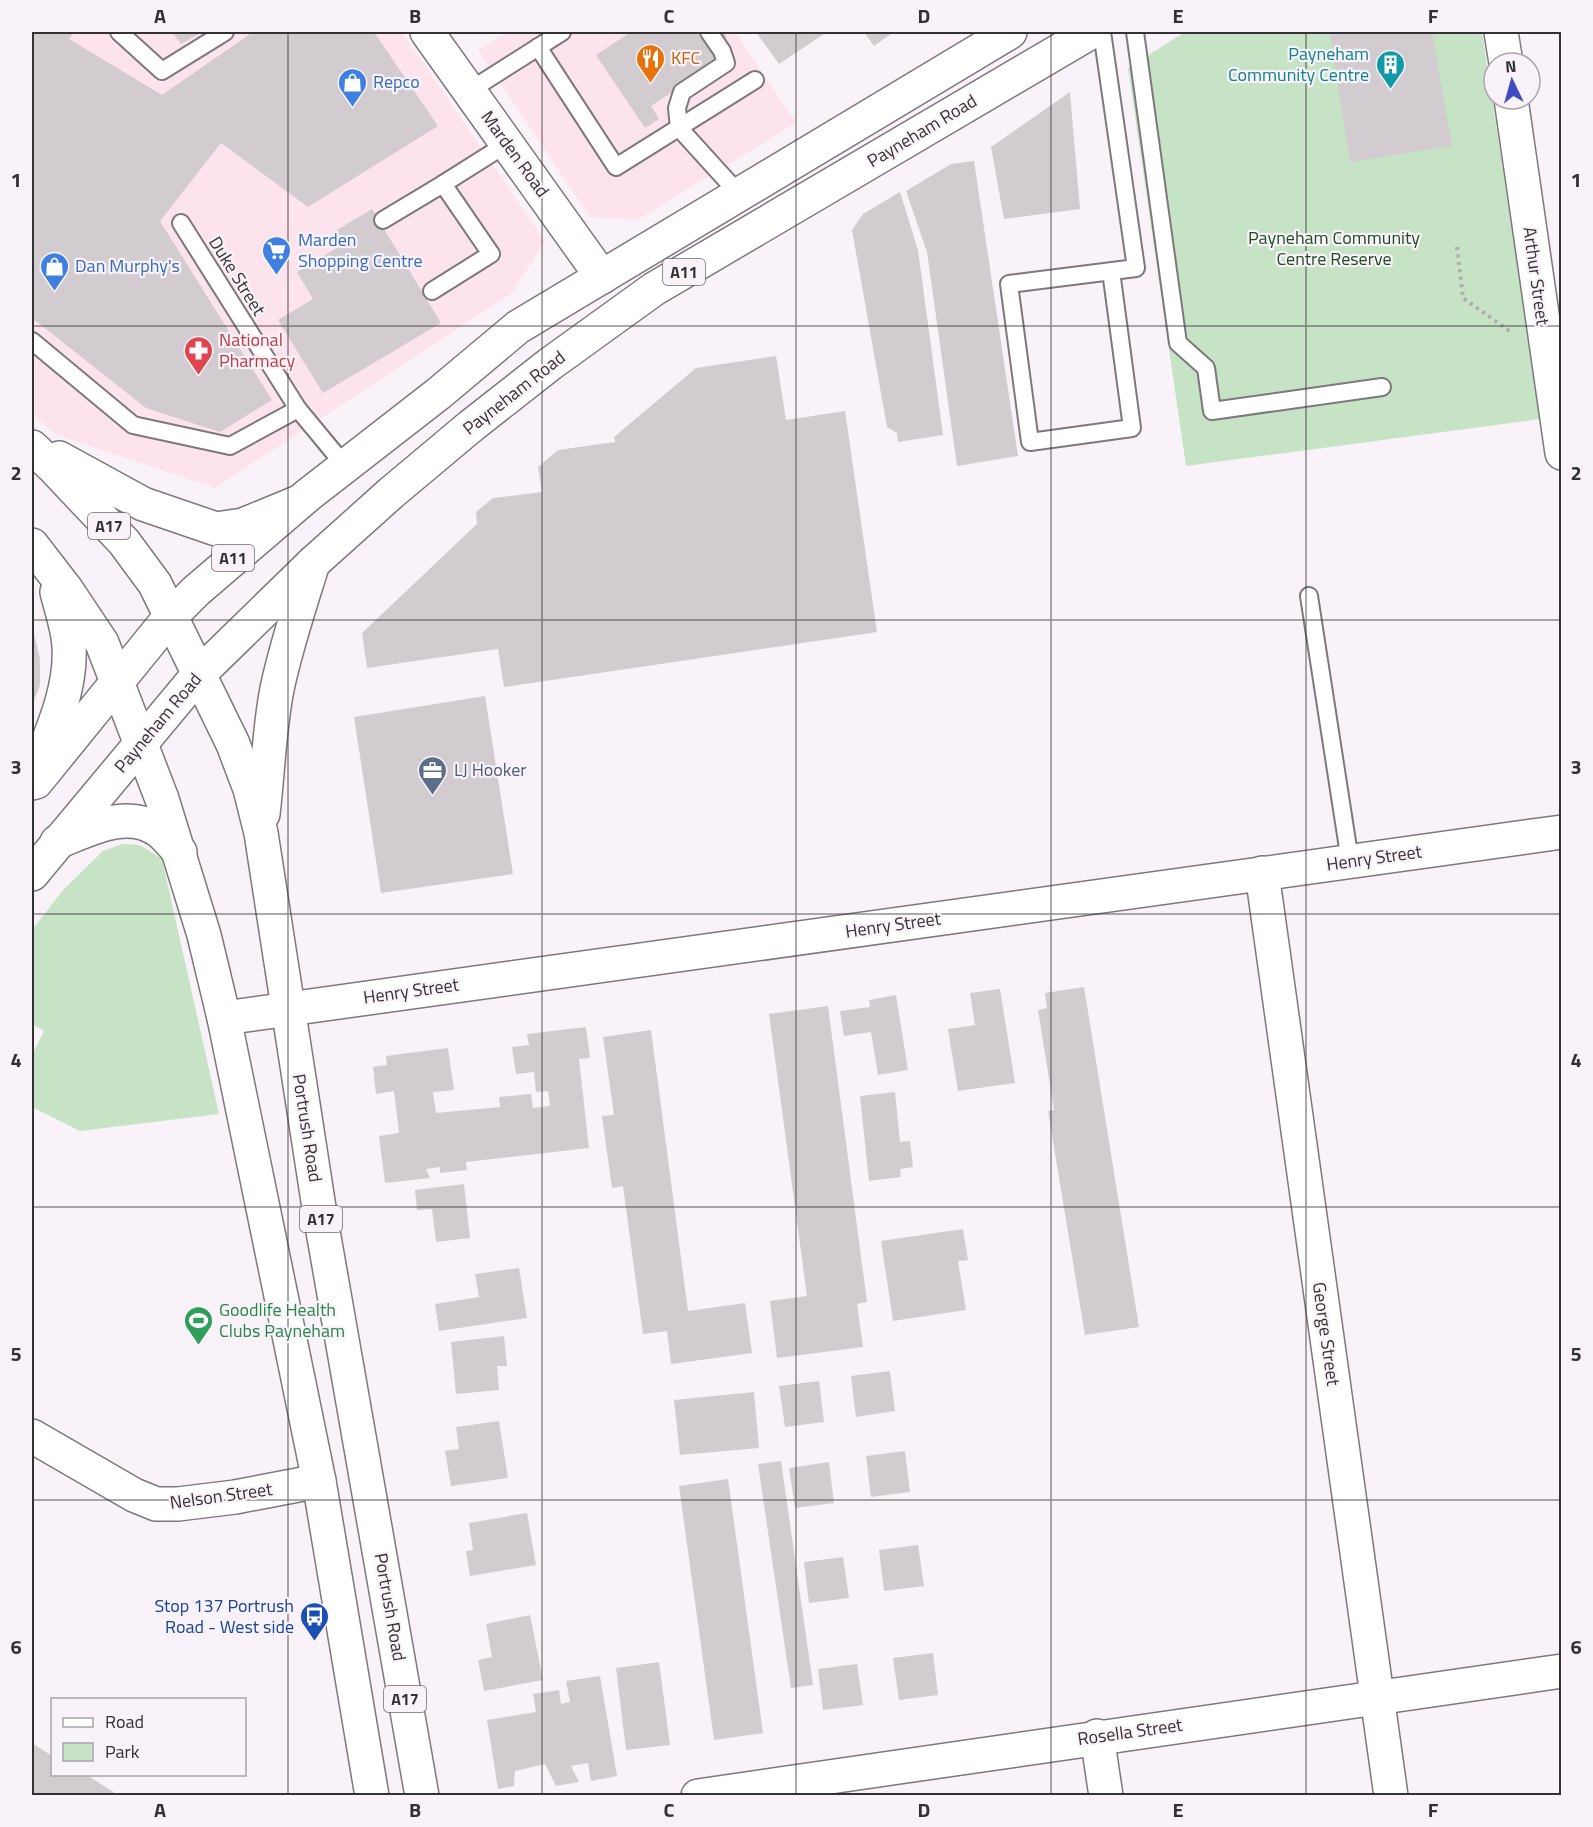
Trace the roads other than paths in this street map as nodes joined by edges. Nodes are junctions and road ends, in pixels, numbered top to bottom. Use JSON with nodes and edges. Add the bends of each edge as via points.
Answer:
{"nodes":[{"id":1,"x":119,"y":32,"type":"edge"},
{"id":2,"x":225,"y":32,"type":"edge"},
{"id":3,"x":427,"y":32,"type":"edge"},
{"id":4,"x":562,"y":32,"type":"edge"},
{"id":5,"x":710,"y":32,"type":"edge"},
{"id":6,"x":1010,"y":32,"type":"edge"},
{"id":7,"x":1091,"y":32,"type":"edge"},
{"id":8,"x":1102,"y":32,"type":"edge"},
{"id":9,"x":1135,"y":32,"type":"edge"},
{"id":10,"x":1501,"y":32,"type":"edge"},
{"id":11,"x":538,"y":47,"type":"junction"},
{"id":12,"x":1504,"y":51,"type":"edge"},
{"id":13,"x":755,"y":80,"type":"dead end"},
{"id":14,"x":469,"y":91,"type":"junction"},
{"id":15,"x":1513,"y":111,"type":"edge"},
{"id":16,"x":679,"y":128,"type":"junction"},
{"id":17,"x":508,"y":142,"type":"junction"},
{"id":18,"x":443,"y":184,"type":"junction"},
{"id":19,"x":739,"y":194,"type":"junction"},
{"id":20,"x":383,"y":220,"type":"dead end"},
{"id":21,"x":181,"y":224,"type":"dead end"},
{"id":22,"x":1111,"y":271,"type":"junction"},
{"id":23,"x":602,"y":277,"type":"junction"},
{"id":24,"x":432,"y":291,"type":"dead end"},
{"id":25,"x":32,"y":341,"type":"edge"},
{"id":26,"x":1382,"y":387,"type":"dead end"},
{"id":27,"x":298,"y":409,"type":"junction"},
{"id":28,"x":32,"y":442,"type":"edge"},
{"id":29,"x":32,"y":447,"type":"edge"},
{"id":30,"x":1562,"y":453,"type":"edge"},
{"id":31,"x":346,"y":467,"type":"junction"},
{"id":32,"x":299,"y":502,"type":"junction"},
{"id":33,"x":32,"y":545,"type":"edge"},
{"id":34,"x":313,"y":563,"type":"junction"},
{"id":35,"x":52,"y":571,"type":"junction"},
{"id":36,"x":1309,"y":596,"type":"dead end"},
{"id":37,"x":171,"y":617,"type":"junction"},
{"id":38,"x":198,"y":675,"type":"junction"},
{"id":39,"x":117,"y":681,"type":"junction"},
{"id":40,"x":141,"y":743,"type":"junction"},
{"id":41,"x":32,"y":783,"type":"edge"},
{"id":42,"x":32,"y":788,"type":"edge"},
{"id":43,"x":1562,"y":832,"type":"edge"},
{"id":44,"x":261,"y":833,"type":"junction"},
{"id":45,"x":57,"y":843,"type":"junction"},
{"id":46,"x":180,"y":852,"type":"junction"},
{"id":47,"x":1350,"y":861,"type":"junction"},
{"id":48,"x":1262,"y":873,"type":"junction"},
{"id":49,"x":32,"y":874,"type":"edge"},
{"id":50,"x":288,"y":1008,"type":"junction"},
{"id":51,"x":224,"y":1018,"type":"junction"},
{"id":52,"x":32,"y":1436,"type":"edge"},
{"id":53,"x":319,"y":1481,"type":"junction"},
{"id":54,"x":1562,"y":1671,"type":"edge"},
{"id":55,"x":1376,"y":1697,"type":"junction"},
{"id":56,"x":1097,"y":1736,"type":"junction"},
{"id":57,"x":372,"y":1796,"type":"edge"},
{"id":58,"x":422,"y":1796,"type":"edge"},
{"id":59,"x":698,"y":1796,"type":"edge"},
{"id":60,"x":1106,"y":1796,"type":"edge"},
{"id":61,"x":1391,"y":1796,"type":"edge"}],
"edges":[{"from":1,"to":2,"type":"lane","via":[[162,71]]},
{"from":3,"to":14,"type":"main road","name":"Marden Road"},
{"from":4,"to":11,"type":"lane"},
{"from":5,"to":16,"type":"lane","via":[[726,63],[682,92],[677,108]]},
{"from":6,"to":19,"type":"main road","number":"A11"},
{"from":7,"to":34,"type":"main road","name":"Payneham Road","number":"A11","via":[[654,290],[471,426]]},
{"from":8,"to":22,"type":"lane","via":[[1136,268]]},
{"from":9,"to":26,"type":"lane","via":[[1178,343],[1206,368],[1212,411]]},
{"from":10,"to":12,"type":"main road"},
{"from":11,"to":14,"type":"lane"},
{"from":11,"to":16,"type":"lane","via":[[616,167]]},
{"from":13,"to":16,"type":"lane"},
{"from":14,"to":17,"type":"main road","name":"Marden Road"},
{"from":15,"to":30,"type":"main road","name":"Arthur Street"},
{"from":16,"to":19,"type":"lane"},
{"from":17,"to":18,"type":"lane"},
{"from":17,"to":23,"type":"main road","name":"Marden Road"},
{"from":18,"to":20,"type":"lane"},
{"from":18,"to":24,"type":"lane","via":[[490,254]]},
{"from":19,"to":23,"type":"main road","number":"A11"},
{"from":21,"to":27,"type":"lane","name":"Duke Street"},
{"from":22,"to":22,"type":"lane","via":[[1132,428],[1030,442],[1009,284]]},
{"from":23,"to":31,"type":"main road","number":"A11","via":[[518,327]]},
{"from":25,"to":27,"type":"lane","via":[[133,425],[230,446]]},
{"from":27,"to":31,"type":"lane","name":"Duke Street"},
{"from":28,"to":32,"type":"main road","via":[[143,504],[216,529],[243,525]]},
{"from":29,"to":37,"type":"main road","number":"A17","via":[[124,542],[154,584]]},
{"from":31,"to":32,"type":"main road","number":"A11"},
{"from":32,"to":37,"type":"main road","number":"A11"},
{"from":33,"to":35,"type":"main road","number":"A17"},
{"from":34,"to":38,"type":"main road","name":"Payneham Road","number":"A11"},
{"from":34,"to":44,"type":"main road","via":[[278,688]]},
{"from":35,"to":39,"type":"main road","number":"A17","via":[[102,643]]},
{"from":35,"to":41,"type":"main road","via":[[67,627],[69,665],[63,697]]},
{"from":36,"to":47,"type":"lane"},
{"from":37,"to":38,"type":"main road","name":"Portrush Road","number":"A17"},
{"from":37,"to":39,"type":"main road","number":"A11"},
{"from":38,"to":40,"type":"main road","name":"Payneham Road","number":"A11"},
{"from":38,"to":44,"type":"main road","name":"Portrush Road","number":"A17","via":[[233,744]]},
{"from":39,"to":40,"type":"main road","number":"A17"},
{"from":39,"to":42,"type":"main road","number":"A11"},
{"from":40,"to":45,"type":"main road","name":"Payneham Road","number":"A11"},
{"from":40,"to":46,"type":"main road","number":"A17"},
{"from":43,"to":47,"type":"main road","name":"Henry Street"},
{"from":44,"to":50,"type":"main road","name":"Portrush Road","number":"A17"},
{"from":45,"to":46,"type":"main road","via":[[98,826],[135,821],[157,829]]},
{"from":45,"to":49,"type":"main road","name":"Payneham Road","number":"A11"},
{"from":46,"to":51,"type":"main road","number":"A17"},
{"from":47,"to":48,"type":"main road","name":"Henry Street"},
{"from":48,"to":50,"type":"main road","name":"Henry Street"},
{"from":48,"to":55,"type":"main road","name":"George Street"},
{"from":50,"to":51,"type":"main road","name":"Henry Street"},
{"from":50,"to":58,"type":"main road","name":"Portrush Road","number":"A17"},
{"from":51,"to":53,"type":"main road","number":"A17"},
{"from":52,"to":53,"type":"main road","name":"Nelson Street","via":[[156,1504],[235,1497]]},
{"from":53,"to":57,"type":"main road","number":"A17"},
{"from":54,"to":55,"type":"main road","name":"Rosella Street"},
{"from":55,"to":56,"type":"main road","name":"Rosella Street"},
{"from":55,"to":61,"type":"main road","name":"George Street"},
{"from":56,"to":59,"type":"main road","name":"Rosella Street"},
{"from":56,"to":60,"type":"main road"}]}
